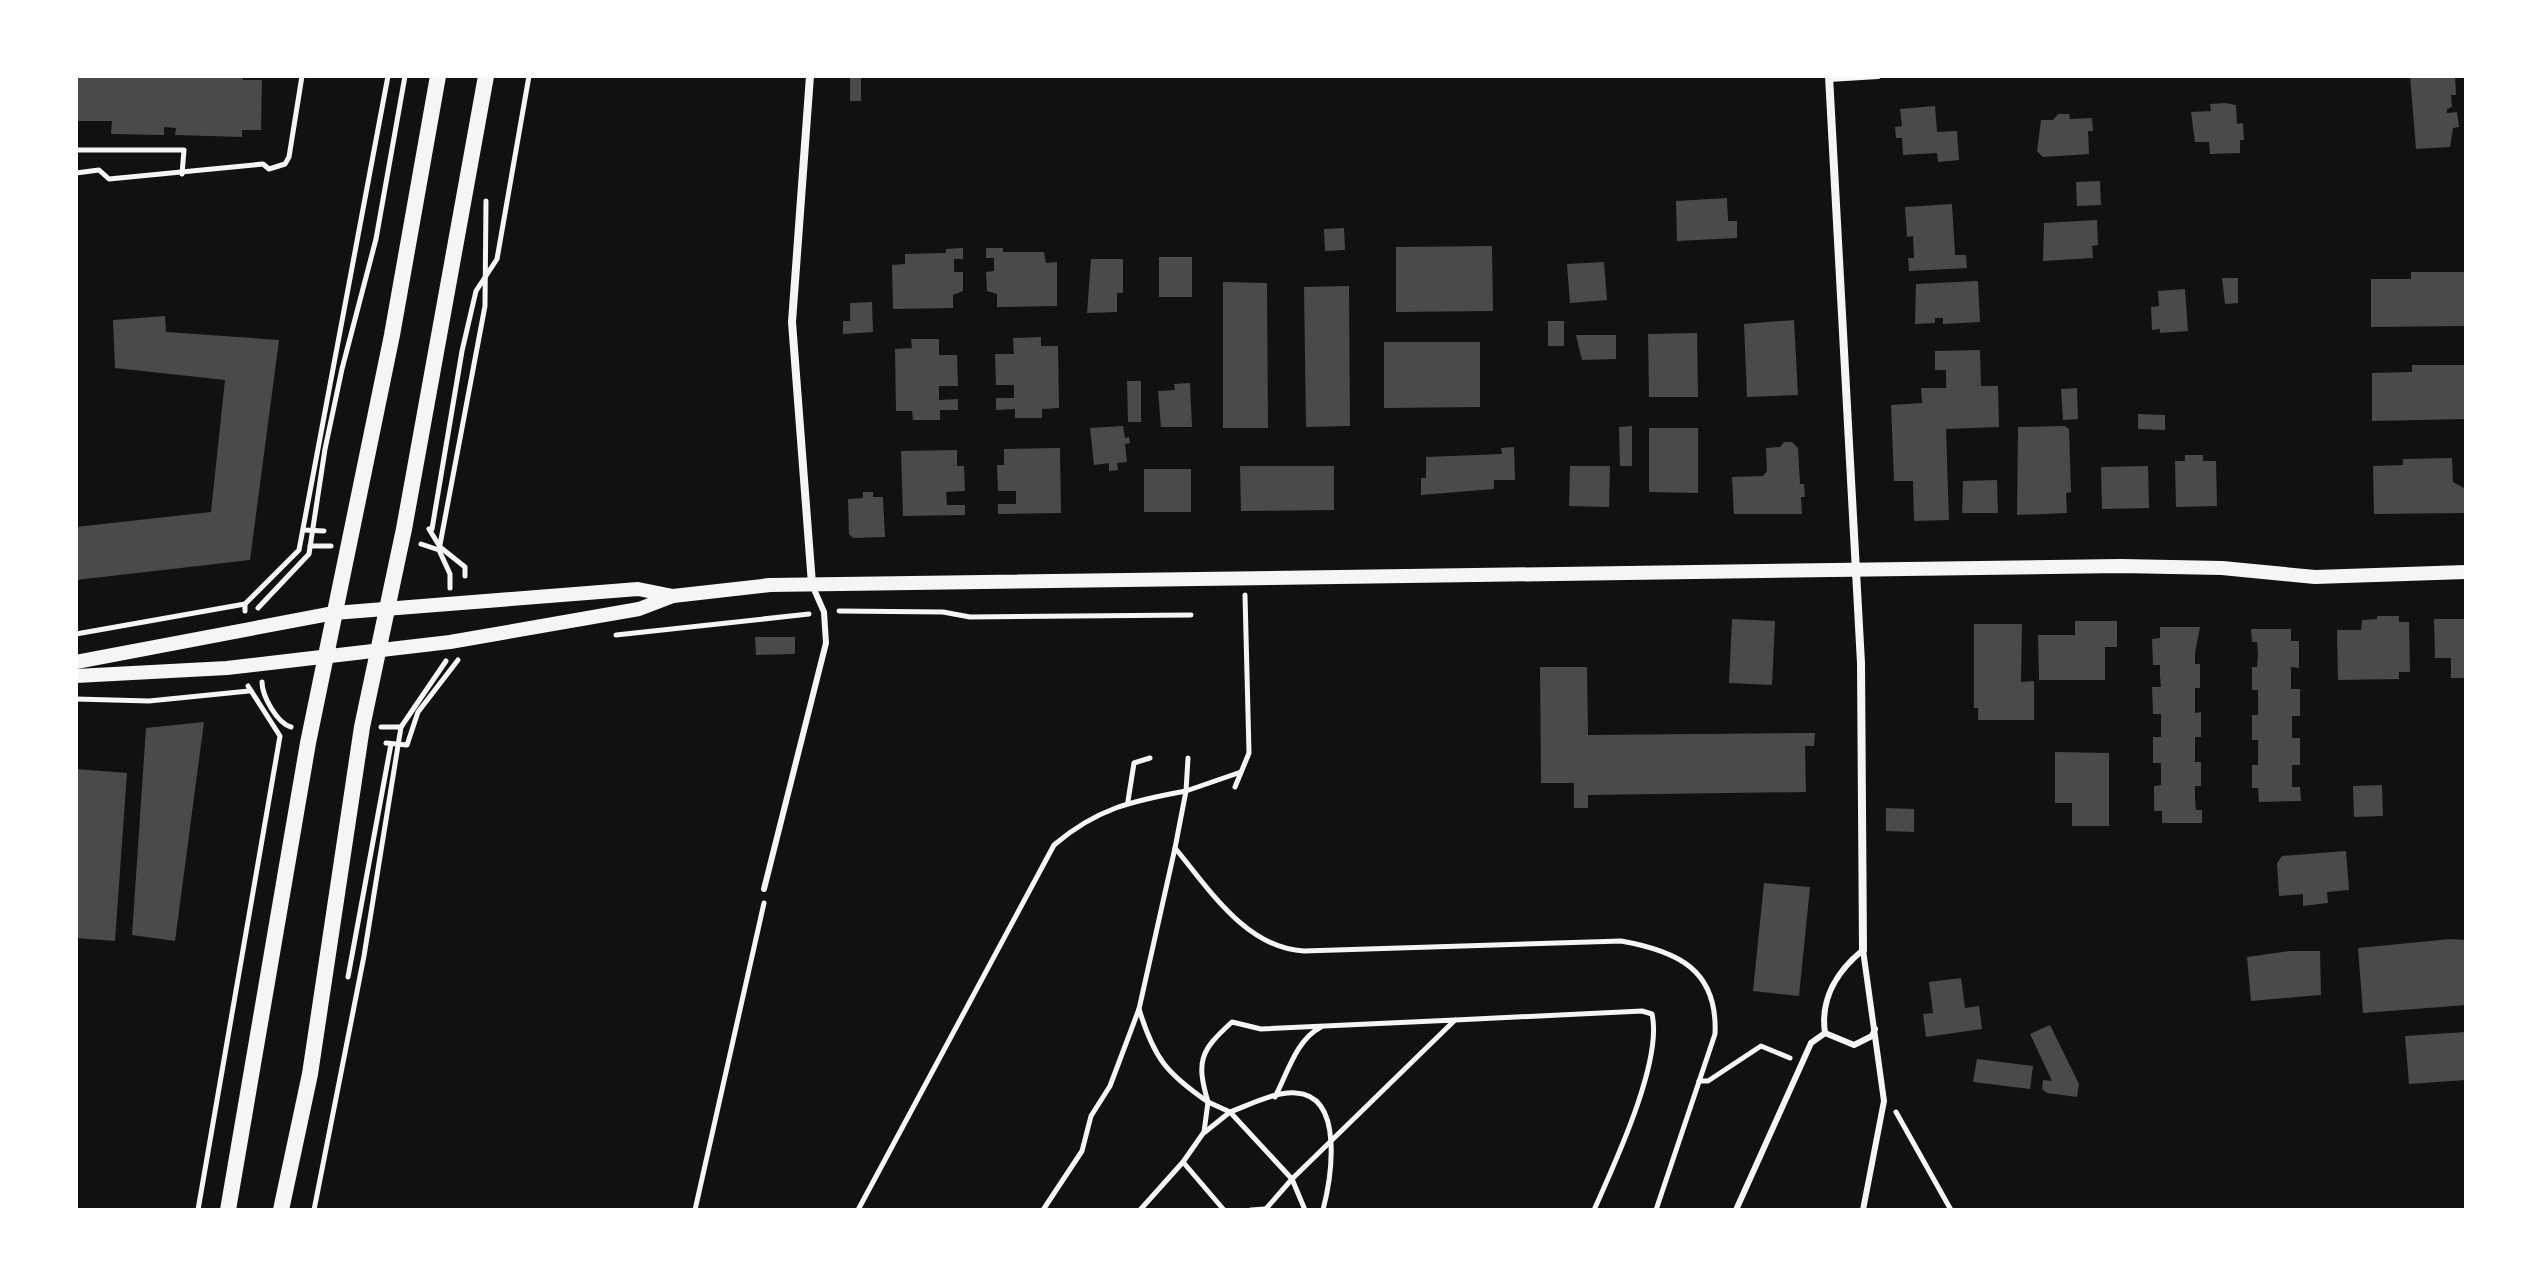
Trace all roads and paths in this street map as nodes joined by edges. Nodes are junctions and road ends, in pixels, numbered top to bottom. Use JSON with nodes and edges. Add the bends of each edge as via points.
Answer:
{"nodes":[{"id":1,"x":302,"y":76,"type":"edge"},
{"id":2,"x":388,"y":76,"type":"edge"},
{"id":3,"x":405,"y":76,"type":"edge"},
{"id":4,"x":438,"y":76,"type":"edge"},
{"id":5,"x":486,"y":76,"type":"edge"},
{"id":6,"x":529,"y":76,"type":"edge"},
{"id":7,"x":810,"y":76,"type":"edge"},
{"id":8,"x":1878,"y":76,"type":"edge"},
{"id":9,"x":1829,"y":78,"type":"edge"},
{"id":10,"x":76,"y":150,"type":"edge"},
{"id":11,"x":76,"y":173,"type":"edge"},
{"id":12,"x":182,"y":174,"type":"junction"},
{"id":13,"x":486,"y":193,"type":"dead end"},
{"id":14,"x":485,"y":279,"type":"junction"},
{"id":15,"x":304,"y":530,"type":"junction"},
{"id":16,"x":312,"y":531,"type":"junction"},
{"id":17,"x":324,"y":531,"type":"dead end"},
{"id":18,"x":422,"y":544,"type":"dead end"},
{"id":19,"x":310,"y":546,"type":"junction"},
{"id":20,"x":322,"y":546,"type":"dead end"},
{"id":21,"x":439,"y":549,"type":"junction"},
{"id":22,"x":1854,"y":571,"type":"junction"},
{"id":23,"x":2466,"y":572,"type":"edge"},
{"id":24,"x":465,"y":576,"type":"dead end"},
{"id":25,"x":450,"y":577,"type":"dead end"},
{"id":26,"x":1245,"y":578,"type":"junction"},
{"id":27,"x":812,"y":584,"type":"junction"},
{"id":28,"x":673,"y":596,"type":"junction"},
{"id":29,"x":258,"y":607,"type":"dead end"},
{"id":30,"x":387,"y":609,"type":"junction"},
{"id":31,"x":824,"y":612,"type":"junction"},
{"id":32,"x":334,"y":613,"type":"junction"},
{"id":33,"x":1191,"y":615,"type":"dead end"},
{"id":34,"x":76,"y":634,"type":"edge"},
{"id":35,"x":609,"y":636,"type":"dead end"},
{"id":36,"x":378,"y":651,"type":"junction"},
{"id":37,"x":326,"y":654,"type":"junction"},
{"id":38,"x":449,"y":655,"type":"dead end"},
{"id":39,"x":462,"y":655,"type":"dead end"},
{"id":40,"x":76,"y":662,"type":"edge"},
{"id":41,"x":76,"y":676,"type":"edge"},
{"id":42,"x":262,"y":691,"type":"dead end"},
{"id":43,"x":76,"y":699,"type":"edge"},
{"id":44,"x":287,"y":727,"type":"dead end"},
{"id":45,"x":386,"y":743,"type":"dead end"},
{"id":46,"x":399,"y":745,"type":"junction"},
{"id":47,"x":1150,"y":758,"type":"dead end"},
{"id":48,"x":1188,"y":758,"type":"dead end"},
{"id":49,"x":1241,"y":772,"type":"junction"},
{"id":50,"x":1235,"y":787,"type":"dead end"},
{"id":51,"x":1186,"y":791,"type":"junction"},
{"id":52,"x":1128,"y":801,"type":"junction"},
{"id":53,"x":1175,"y":848,"type":"junction"},
{"id":54,"x":764,"y":889,"type":"joint"},
{"id":55,"x":1863,"y":950,"type":"junction"},
{"id":56,"x":1139,"y":1009,"type":"junction"},
{"id":57,"x":1455,"y":1020,"type":"junction"},
{"id":58,"x":1325,"y":1025,"type":"junction"},
{"id":59,"x":1875,"y":1029,"type":"junction"},
{"id":60,"x":1825,"y":1033,"type":"junction"},
{"id":61,"x":1802,"y":1063,"type":"junction"},
{"id":62,"x":1699,"y":1081,"type":"junction"},
{"id":63,"x":1275,"y":1098,"type":"junction"},
{"id":64,"x":1884,"y":1101,"type":"junction"},
{"id":65,"x":1208,"y":1102,"type":"junction"},
{"id":66,"x":1230,"y":1112,"type":"junction"},
{"id":67,"x":1204,"y":1132,"type":"junction"},
{"id":68,"x":1329,"y":1144,"type":"junction"},
{"id":69,"x":1183,"y":1162,"type":"junction"},
{"id":70,"x":1292,"y":1179,"type":"junction"},
{"id":71,"x":1265,"y":1209,"type":"edge"},
{"id":72,"x":198,"y":1210,"type":"edge"},
{"id":73,"x":228,"y":1210,"type":"edge"},
{"id":74,"x":281,"y":1210,"type":"edge"},
{"id":75,"x":314,"y":1210,"type":"edge"},
{"id":76,"x":695,"y":1210,"type":"edge"},
{"id":77,"x":858,"y":1210,"type":"edge"},
{"id":78,"x":1043,"y":1210,"type":"edge"},
{"id":79,"x":1140,"y":1210,"type":"edge"},
{"id":80,"x":1224,"y":1210,"type":"edge"},
{"id":81,"x":1251,"y":1210,"type":"edge"},
{"id":82,"x":1305,"y":1210,"type":"edge"},
{"id":83,"x":1323,"y":1210,"type":"edge"},
{"id":84,"x":1594,"y":1210,"type":"edge"},
{"id":85,"x":1656,"y":1210,"type":"edge"},
{"id":86,"x":1736,"y":1210,"type":"edge"},
{"id":87,"x":1863,"y":1210,"type":"edge"},
{"id":88,"x":1951,"y":1210,"type":"edge"}],
"edges":[{"from":1,"to":12,"type":"path","via":[[285,164]]},
{"from":2,"to":15,"type":"path"},
{"from":3,"to":16,"type":"path","via":[[376,239],[342,369]]},
{"from":4,"to":32,"type":"main road","via":[[392,335]]},
{"from":5,"to":30,"type":"main road"},
{"from":6,"to":14,"type":"path","via":[[497,259]]},
{"from":7,"to":27,"type":"street","via":[[792,322]]},
{"from":8,"to":9,"type":"lane"},
{"from":9,"to":22,"type":"street"},
{"from":10,"to":12,"type":"path","via":[[184,150]]},
{"from":11,"to":12,"type":"path","via":[[99,170],[109,179]]},
{"from":13,"to":14,"type":"path"},
{"from":14,"to":21,"type":"path","via":[[485,306]]},
{"from":14,"to":21,"type":"path","via":[[476,291],[462,351],[428,529]]},
{"from":15,"to":16,"type":"path"},
{"from":15,"to":34,"type":"path","via":[[298,552],[245,607]]},
{"from":16,"to":17,"type":"path"},
{"from":16,"to":19,"type":"path"},
{"from":18,"to":21,"type":"path"},
{"from":19,"to":20,"type":"path"},
{"from":19,"to":29,"type":"path","via":[[307,558]]},
{"from":21,"to":24,"type":"path","via":[[465,567]]},
{"from":21,"to":25,"type":"path"},
{"from":22,"to":23,"type":"street","via":[[2180,566],[2315,577]]},
{"from":22,"to":26,"type":"street"},
{"from":22,"to":55,"type":"street","via":[[1861,663]]},
{"from":26,"to":27,"type":"street"},
{"from":26,"to":49,"type":"path","via":[[1249,753]]},
{"from":27,"to":28,"type":"street"},
{"from":27,"to":31,"type":"lane"},
{"from":28,"to":30,"type":"street","via":[[638,589]]},
{"from":28,"to":36,"type":"street","via":[[587,620]]},
{"from":30,"to":32,"type":"street"},
{"from":30,"to":36,"type":"main road"},
{"from":31,"to":33,"type":"path"},
{"from":31,"to":35,"type":"path"},
{"from":31,"to":54,"type":"lane","via":[[826,643]]},
{"from":32,"to":37,"type":"main road"},
{"from":32,"to":40,"type":"street"},
{"from":36,"to":37,"type":"street"},
{"from":36,"to":74,"type":"main road","via":[[359,743],[310,1074]]},
{"from":37,"to":41,"type":"street","via":[[227,668]]},
{"from":37,"to":73,"type":"main road"},
{"from":38,"to":46,"type":"path","via":[[404,718]]},
{"from":39,"to":46,"type":"path","via":[[418,712],[407,745]]},
{"from":42,"to":44,"type":"path"},
{"from":43,"to":72,"type":"path","via":[[149,701],[249,688],[283,742]]},
{"from":45,"to":46,"type":"path"},
{"from":46,"to":75,"type":"path"},
{"from":47,"to":52,"type":"path","via":[[1134,763]]},
{"from":48,"to":51,"type":"path"},
{"from":49,"to":50,"type":"path"},
{"from":49,"to":51,"type":"path"},
{"from":51,"to":52,"type":"path"},
{"from":51,"to":53,"type":"path"},
{"from":52,"to":77,"type":"path","via":[[1081,822],[1054,845]]},
{"from":53,"to":56,"type":"path"},
{"from":53,"to":62,"type":"path","via":[[1240,922],[1265,942],[1287,950],[1621,941],[1669,954],[1708,984],[1716,1011],[1715,1034]]},
{"from":54,"to":76,"type":"path","via":[[763,920]]},
{"from":55,"to":59,"type":"lane"},
{"from":55,"to":60,"type":"lane","via":[[1832,986],[1823,1019]]},
{"from":56,"to":65,"type":"path","via":[[1151,1050],[1173,1078]]},
{"from":56,"to":78,"type":"path","via":[[1110,1086],[1091,1116],[1082,1151]]},
{"from":57,"to":58,"type":"path"},
{"from":57,"to":68,"type":"path"},
{"from":57,"to":84,"type":"path","via":[[1652,1014],[1650,1056],[1627,1134]]},
{"from":58,"to":63,"type":"path","via":[[1300,1045]]},
{"from":58,"to":65,"type":"path","via":[[1261,1029],[1232,1022],[1206,1047],[1200,1073]]},
{"from":59,"to":60,"type":"lane","via":[[1854,1045]]},
{"from":59,"to":64,"type":"lane"},
{"from":60,"to":61,"type":"lane","via":[[1811,1043]]},
{"from":61,"to":62,"type":"path","via":[[1761,1046],[1708,1081]]},
{"from":61,"to":86,"type":"lane"},
{"from":62,"to":85,"type":"path"},
{"from":63,"to":66,"type":"path"},
{"from":63,"to":68,"type":"path","via":[[1296,1092],[1316,1100],[1330,1120]]},
{"from":64,"to":87,"type":"lane"},
{"from":64,"to":88,"type":"path","via":[[1895,1109]]},
{"from":65,"to":66,"type":"path"},
{"from":65,"to":67,"type":"path"},
{"from":66,"to":67,"type":"path"},
{"from":66,"to":70,"type":"path"},
{"from":67,"to":69,"type":"path"},
{"from":68,"to":70,"type":"path"},
{"from":68,"to":83,"type":"path","via":[[1331,1172]]},
{"from":69,"to":79,"type":"path"},
{"from":69,"to":80,"type":"path"},
{"from":70,"to":71,"type":"path"},
{"from":70,"to":82,"type":"path"},
{"from":71,"to":81,"type":"path"}]}
